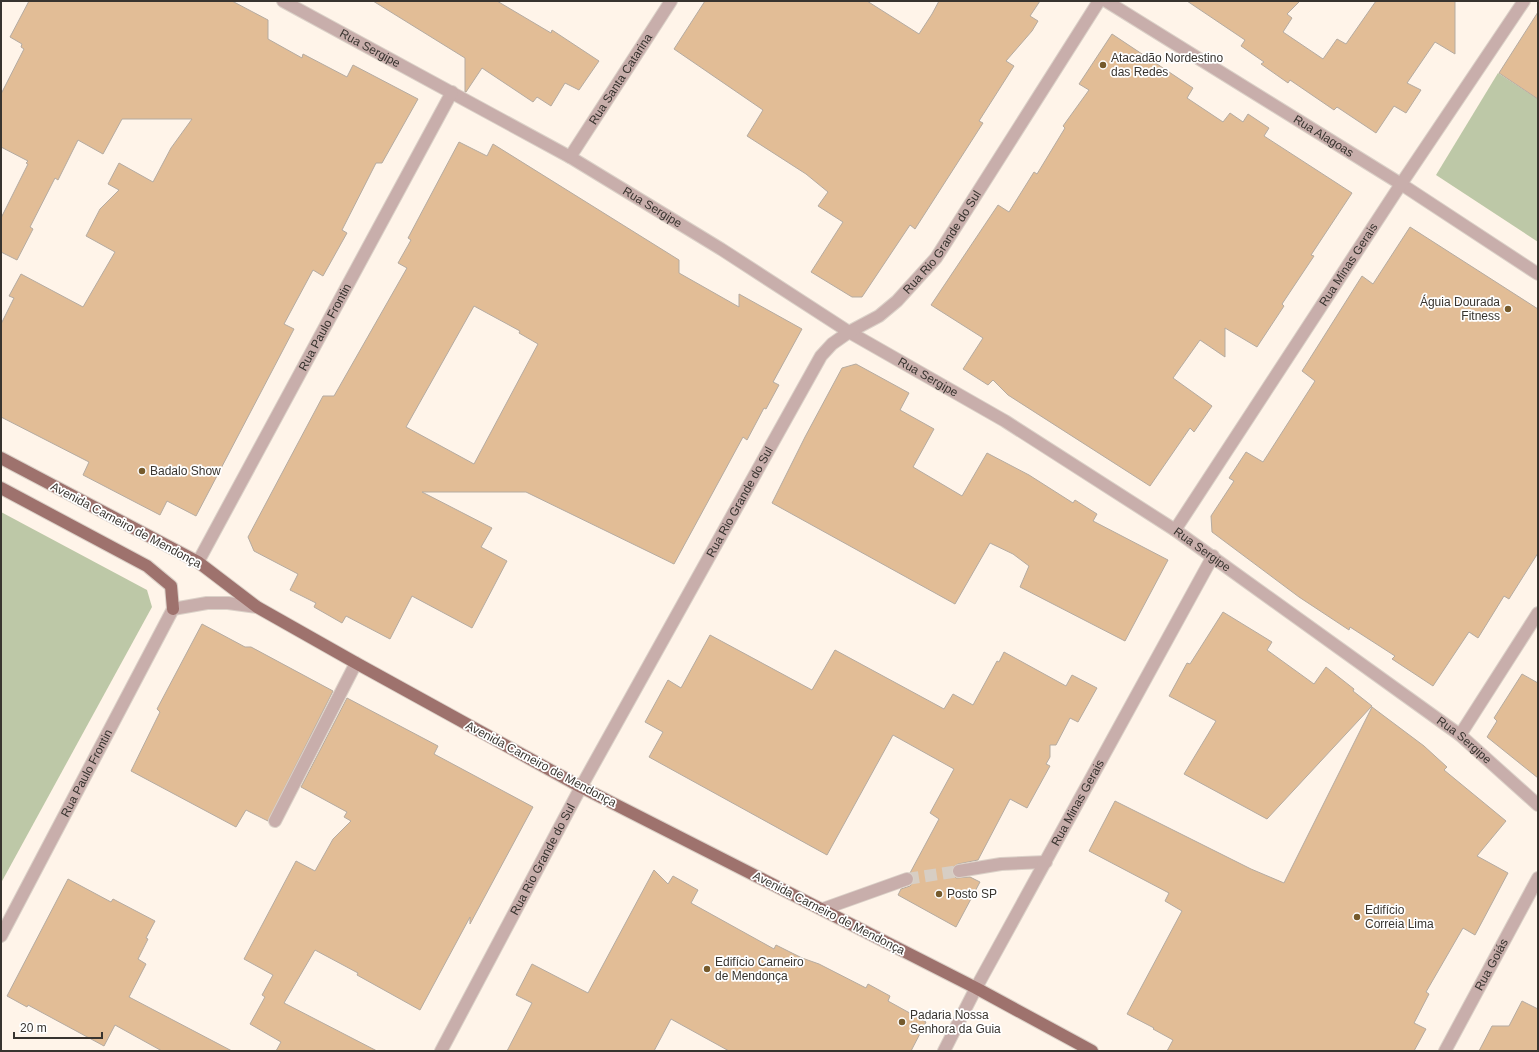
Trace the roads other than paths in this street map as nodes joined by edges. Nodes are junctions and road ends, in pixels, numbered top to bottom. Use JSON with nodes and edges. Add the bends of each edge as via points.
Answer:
{"nodes":[{"id":1,"x":283,"y":1,"type":"edge"},
{"id":2,"x":672,"y":1,"type":"edge"},
{"id":3,"x":1100,"y":1,"type":"edge"},
{"id":4,"x":1106,"y":1,"type":"edge"},
{"id":5,"x":1524,"y":1,"type":"edge"},
{"id":6,"x":452,"y":92,"type":"junction"},
{"id":7,"x":570,"y":157,"type":"junction"},
{"id":8,"x":1401,"y":184,"type":"junction"},
{"id":9,"x":1538,"y":274,"type":"edge"},
{"id":10,"x":849,"y":332,"type":"junction"},
{"id":11,"x":1,"y":458,"type":"edge"},
{"id":12,"x":1,"y":488,"type":"edge"},
{"id":13,"x":1175,"y":530,"type":"junction"},
{"id":14,"x":1213,"y":556,"type":"junction"},
{"id":15,"x":198,"y":562,"type":"junction"},
{"id":16,"x":257,"y":607,"type":"junction"},
{"id":17,"x":173,"y":609,"type":"junction"},
{"id":18,"x":1538,"y":613,"type":"edge"},
{"id":19,"x":356,"y":663,"type":"junction"},
{"id":20,"x":1460,"y":735,"type":"junction"},
{"id":21,"x":581,"y":787,"type":"junction"},
{"id":22,"x":1538,"y":806,"type":"edge"},
{"id":23,"x":275,"y":821,"type":"dead end"},
{"id":24,"x":1046,"y":862,"type":"junction"},
{"id":25,"x":959,"y":871,"type":"tunnel mouth"},
{"id":26,"x":1538,"y":878,"type":"edge"},
{"id":27,"x":907,"y":879,"type":"tunnel mouth"},
{"id":28,"x":823,"y":909,"type":"junction"},
{"id":29,"x":1,"y":936,"type":"edge"},
{"id":30,"x":976,"y":988,"type":"junction"},
{"id":31,"x":441,"y":1051,"type":"edge"},
{"id":32,"x":944,"y":1051,"type":"edge"},
{"id":33,"x":1092,"y":1051,"type":"edge"},
{"id":34,"x":1445,"y":1051,"type":"edge"}],
"edges":[{"from":1,"to":6,"type":"street","name":"Rua Sergipe"},
{"from":2,"to":7,"type":"street","name":"Rua Santa Catarina"},
{"from":3,"to":10,"type":"street","name":"Rua Rio Grande do Sul","via":[[936,258],[897,301],[879,316]]},
{"from":4,"to":8,"type":"street","name":"Rua Alagoas"},
{"from":5,"to":8,"type":"street","name":"Rua Minas Gerais"},
{"from":6,"to":7,"type":"street","name":"Rua Sergipe"},
{"from":6,"to":15,"type":"street","name":"Rua Paulo Frontin"},
{"from":7,"to":10,"type":"street","name":"Rua Sergipe","via":[[721,249]]},
{"from":8,"to":9,"type":"street","name":"Rua Alagoas"},
{"from":8,"to":13,"type":"street","name":"Rua Minas Gerais"},
{"from":10,"to":13,"type":"street","name":"Rua Sergipe","via":[[1005,422]]},
{"from":10,"to":21,"type":"street","name":"Rua Rio Grande do Sul","via":[[821,356]]},
{"from":11,"to":15,"type":"main road","name":"Avenida Carneiro de Mendonça"},
{"from":12,"to":17,"type":"main road","via":[[147,566],[171,586]]},
{"from":13,"to":14,"type":"street","name":"Rua Sergipe"},
{"from":14,"to":20,"type":"street","name":"Rua Sergipe"},
{"from":14,"to":24,"type":"street","name":"Rua Minas Gerais"},
{"from":15,"to":16,"type":"main road","name":"Avenida Carneiro de Mendonça"},
{"from":16,"to":17,"type":"street","via":[[206,603]]},
{"from":16,"to":19,"type":"main road","name":"Avenida Carneiro de Mendonça"},
{"from":17,"to":29,"type":"street","name":"Rua Paulo Frontin"},
{"from":18,"to":20,"type":"street"},
{"from":19,"to":21,"type":"main road","name":"Avenida Carneiro de Mendonça"},
{"from":19,"to":23,"type":"street"},
{"from":20,"to":22,"type":"street","name":"Rua Sergipe"},
{"from":21,"to":28,"type":"main road","name":"Avenida Carneiro de Mendonça"},
{"from":21,"to":31,"type":"street","name":"Rua Rio Grande do Sul"},
{"from":24,"to":25,"type":"street","via":[[1001,864]]},
{"from":24,"to":30,"type":"street","name":"Rua Minas Gerais"},
{"from":26,"to":34,"type":"street","name":"Rua Goiás"},
{"from":27,"to":28,"type":"street"},
{"from":28,"to":30,"type":"main road","name":"Avenida Carneiro de Mendonça"},
{"from":30,"to":32,"type":"street","name":"Rua Minas Gerais"},
{"from":30,"to":33,"type":"main road","name":"Avenida Carneiro de Mendonça"}]}
